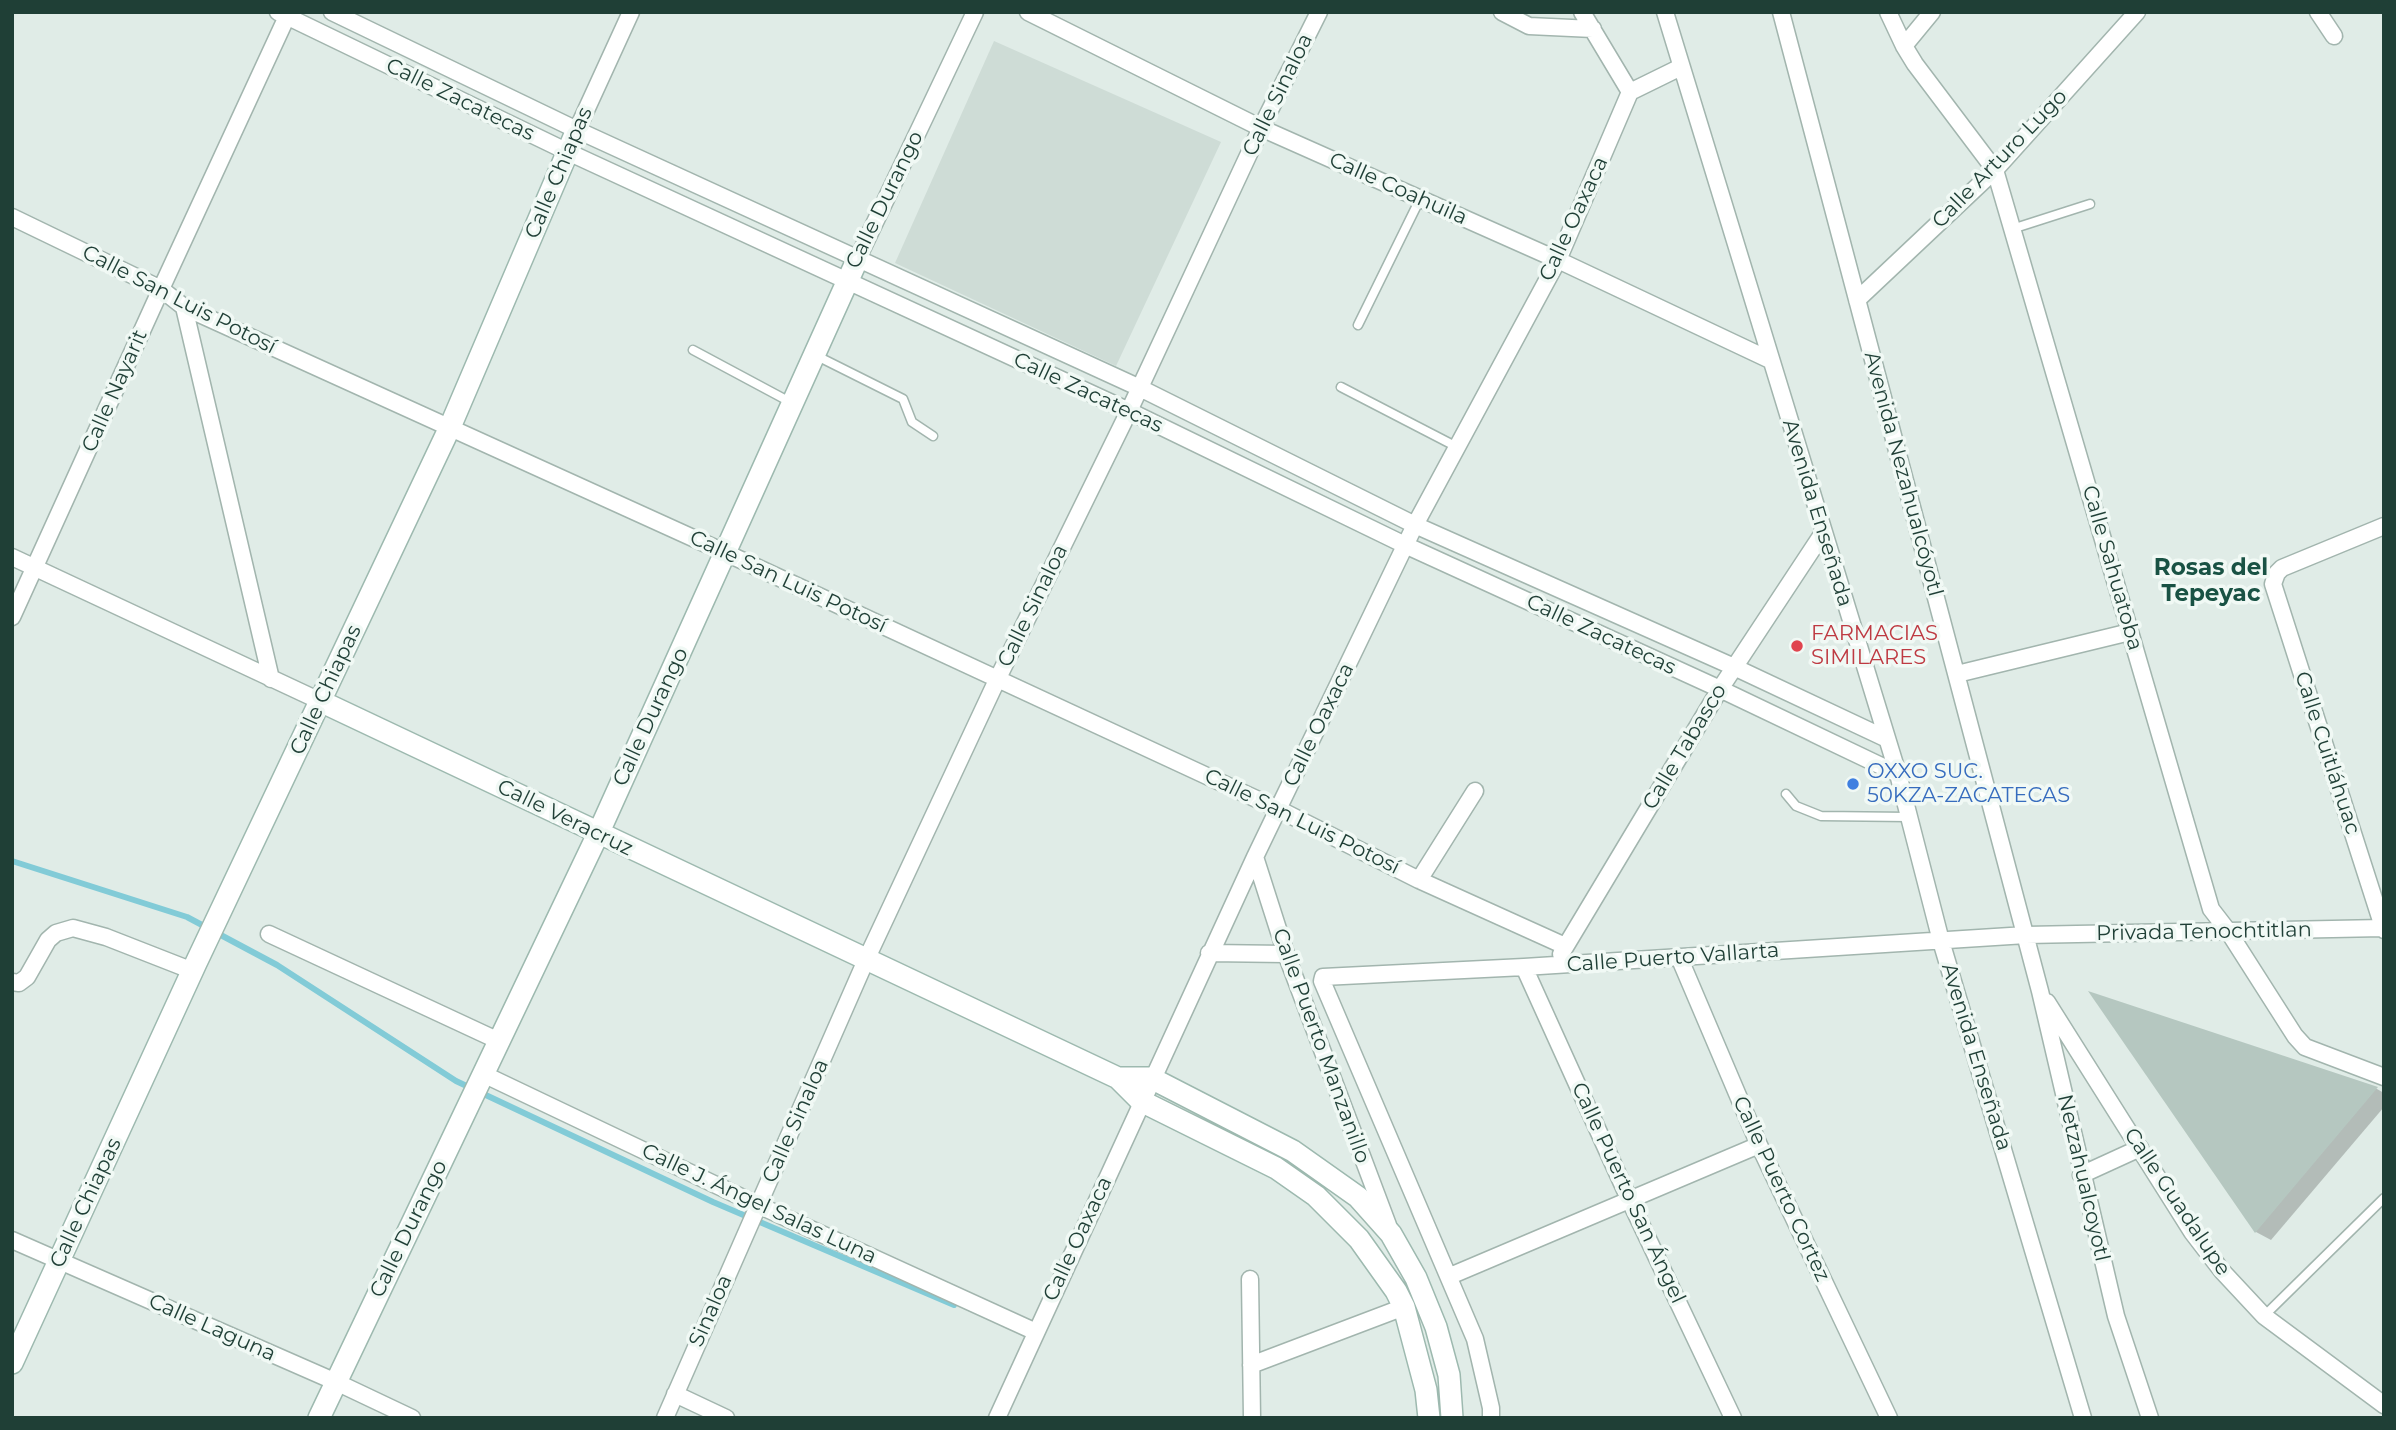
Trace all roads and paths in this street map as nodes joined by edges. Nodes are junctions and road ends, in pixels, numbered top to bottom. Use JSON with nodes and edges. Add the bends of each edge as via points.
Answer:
{"nodes":[{"id":1,"x":332,"y":12,"type":"edge"},
{"id":2,"x":631,"y":12,"type":"edge"},
{"id":3,"x":975,"y":12,"type":"edge"},
{"id":4,"x":1028,"y":12,"type":"edge"},
{"id":5,"x":1319,"y":12,"type":"edge"},
{"id":6,"x":1502,"y":12,"type":"edge"},
{"id":7,"x":1582,"y":12,"type":"edge"},
{"id":8,"x":1665,"y":12,"type":"edge"},
{"id":9,"x":1781,"y":12,"type":"edge"},
{"id":10,"x":1888,"y":12,"type":"edge"},
{"id":11,"x":1932,"y":12,"type":"edge"},
{"id":12,"x":2137,"y":12,"type":"edge"},
{"id":13,"x":2318,"y":12,"type":"edge"},
{"id":14,"x":285,"y":14,"type":"edge"},
{"id":15,"x":1592,"y":29,"type":"junction"},
{"id":16,"x":2334,"y":36,"type":"dead end"},
{"id":17,"x":1904,"y":46,"type":"junction"},
{"id":18,"x":1681,"y":67,"type":"junction"},
{"id":19,"x":1630,"y":92,"type":"junction"},
{"id":20,"x":1261,"y":128,"type":"junction"},
{"id":21,"x":577,"y":130,"type":"junction"},
{"id":22,"x":568,"y":152,"type":"junction"},
{"id":23,"x":1995,"y":170,"type":"junction"},
{"id":24,"x":1420,"y":199,"type":"junction"},
{"id":25,"x":2090,"y":204,"type":"dead end"},
{"id":26,"x":12,"y":217,"type":"edge"},
{"id":27,"x":2012,"y":229,"type":"junction"},
{"id":28,"x":858,"y":258,"type":"junction"},
{"id":29,"x":1558,"y":260,"type":"junction"},
{"id":30,"x":846,"y":282,"type":"junction"},
{"id":31,"x":161,"y":289,"type":"junction"},
{"id":32,"x":1857,"y":300,"type":"junction"},
{"id":33,"x":184,"y":307,"type":"junction"},
{"id":34,"x":1358,"y":325,"type":"dead end"},
{"id":35,"x":692,"y":350,"type":"dead end"},
{"id":36,"x":814,"y":354,"type":"junction"},
{"id":37,"x":1770,"y":360,"type":"junction"},
{"id":38,"x":1341,"y":387,"type":"dead end"},
{"id":39,"x":1140,"y":388,"type":"junction"},
{"id":40,"x":792,"y":403,"type":"junction"},
{"id":41,"x":1129,"y":411,"type":"junction"},
{"id":42,"x":450,"y":427,"type":"junction"},
{"id":43,"x":933,"y":436,"type":"dead end"},
{"id":44,"x":1457,"y":447,"type":"junction"},
{"id":45,"x":1415,"y":525,"type":"junction"},
{"id":46,"x":2384,"y":526,"type":"edge"},
{"id":47,"x":1823,"y":533,"type":"junction"},
{"id":48,"x":1405,"y":545,"type":"junction"},
{"id":49,"x":726,"y":553,"type":"junction"},
{"id":50,"x":12,"y":557,"type":"edge"},
{"id":51,"x":35,"y":569,"type":"junction"},
{"id":52,"x":12,"y":617,"type":"edge"},
{"id":53,"x":2130,"y":632,"type":"junction"},
{"id":54,"x":1734,"y":667,"type":"junction"},
{"id":55,"x":1956,"y":674,"type":"junction"},
{"id":56,"x":271,"y":679,"type":"junction"},
{"id":57,"x":997,"y":680,"type":"junction"},
{"id":58,"x":1720,"y":689,"type":"junction"},
{"id":59,"x":320,"y":701,"type":"junction"},
{"id":60,"x":1887,"y":739,"type":"junction"},
{"id":61,"x":1898,"y":774,"type":"junction"},
{"id":62,"x":1475,"y":791,"type":"dead end"},
{"id":63,"x":1786,"y":794,"type":"dead end"},
{"id":64,"x":1278,"y":809,"type":"junction"},
{"id":65,"x":1909,"y":817,"type":"junction"},
{"id":66,"x":598,"y":834,"type":"junction"},
{"id":67,"x":1255,"y":857,"type":"junction"},
{"id":68,"x":1419,"y":880,"type":"junction"},
{"id":69,"x":2383,"y":929,"type":"edge"},
{"id":70,"x":2228,"y":931,"type":"junction"},
{"id":71,"x":269,"y":934,"type":"dead end"},
{"id":72,"x":2026,"y":935,"type":"junction"},
{"id":73,"x":1941,"y":941,"type":"junction"},
{"id":74,"x":1565,"y":946,"type":"junction"},
{"id":75,"x":1209,"y":953,"type":"junction"},
{"id":76,"x":1286,"y":954,"type":"junction"},
{"id":77,"x":1679,"y":957,"type":"junction"},
{"id":78,"x":866,"y":960,"type":"junction"},
{"id":79,"x":1554,"y":965,"type":"junction"},
{"id":80,"x":195,"y":967,"type":"junction"},
{"id":81,"x":1524,"y":967,"type":"junction"},
{"id":82,"x":12,"y":982,"type":"edge"},
{"id":83,"x":2040,"y":991,"type":"junction"},
{"id":84,"x":499,"y":1041,"type":"junction"},
{"id":85,"x":483,"y":1074,"type":"junction"},
{"id":86,"x":2384,"y":1077,"type":"edge"},
{"id":87,"x":1118,"y":1078,"type":"junction"},
{"id":88,"x":1151,"y":1078,"type":"junction"},
{"id":89,"x":1141,"y":1101,"type":"junction"},
{"id":90,"x":1759,"y":1145,"type":"junction"},
{"id":91,"x":2140,"y":1148,"type":"junction"},
{"id":92,"x":2081,"y":1175,"type":"junction"},
{"id":93,"x":1343,"y":1186,"type":"junction"},
{"id":94,"x":2384,"y":1198,"type":"edge"},
{"id":95,"x":1630,"y":1201,"type":"junction"},
{"id":96,"x":758,"y":1205,"type":"junction"},
{"id":97,"x":1326,"y":1206,"type":"junction"},
{"id":98,"x":1391,"y":1234,"type":"junction"},
{"id":99,"x":12,"y":1240,"type":"edge"},
{"id":100,"x":59,"y":1261,"type":"junction"},
{"id":101,"x":1450,"y":1276,"type":"junction"},
{"id":102,"x":1251,"y":1279,"type":"dead end"},
{"id":103,"x":1404,"y":1307,"type":"junction"},
{"id":104,"x":2263,"y":1316,"type":"junction"},
{"id":105,"x":1036,"y":1332,"type":"junction"},
{"id":106,"x":12,"y":1363,"type":"edge"},
{"id":107,"x":1251,"y":1365,"type":"junction"},
{"id":108,"x":336,"y":1382,"type":"junction"},
{"id":109,"x":675,"y":1394,"type":"junction"},
{"id":110,"x":2384,"y":1406,"type":"edge"},
{"id":111,"x":319,"y":1418,"type":"edge"},
{"id":112,"x":412,"y":1418,"type":"edge"},
{"id":113,"x":665,"y":1418,"type":"edge"},
{"id":114,"x":726,"y":1418,"type":"edge"},
{"id":115,"x":998,"y":1418,"type":"edge"},
{"id":116,"x":1252,"y":1418,"type":"edge"},
{"id":117,"x":1429,"y":1418,"type":"edge"},
{"id":118,"x":1452,"y":1418,"type":"edge"},
{"id":119,"x":1491,"y":1418,"type":"edge"},
{"id":120,"x":1733,"y":1418,"type":"edge"},
{"id":121,"x":1889,"y":1418,"type":"edge"},
{"id":122,"x":2083,"y":1418,"type":"edge"},
{"id":123,"x":2150,"y":1418,"type":"edge"},
{"id":124,"x":2373,"y":1418,"type":"edge"}],
"edges":[{"from":1,"to":21,"type":"street","name":"Calle Zacatecas"},
{"from":2,"to":21,"type":"street","name":"Calle Chiapas"},
{"from":3,"to":28,"type":"street","name":"Calle Durango"},
{"from":4,"to":20,"type":"street","name":"Calle Coahuila"},
{"from":5,"to":20,"type":"street","name":"Calle Sinaloa"},
{"from":6,"to":15,"type":"street","via":[[1529,26]]},
{"from":7,"to":15,"type":"street"},
{"from":8,"to":18,"type":"street","name":"Avenida Enseñada"},
{"from":9,"to":32,"type":"street","name":"Avenida Nezahualcóyotl"},
{"from":10,"to":17,"type":"street","name":"Calle Sahuatoba"},
{"from":11,"to":17,"type":"street"},
{"from":12,"to":23,"type":"street","name":"Calle Arturo Lugo"},
{"from":13,"to":16,"type":"street"},
{"from":14,"to":22,"type":"street","name":"Calle Zacatecas"},
{"from":14,"to":31,"type":"street","name":"Calle Nayarit"},
{"from":15,"to":19,"type":"street"},
{"from":17,"to":23,"type":"street","name":"Calle Sahuatoba"},
{"from":18,"to":19,"type":"street"},
{"from":18,"to":37,"type":"street","name":"Avenida Enseñada"},
{"from":19,"to":29,"type":"street","name":"Calle Oaxaca"},
{"from":20,"to":24,"type":"street","name":"Calle Coahuila"},
{"from":20,"to":39,"type":"street","name":"Calle Sinaloa"},
{"from":21,"to":22,"type":"street","name":"Calle Chiapas"},
{"from":21,"to":28,"type":"street","name":"Calle Zacatecas"},
{"from":22,"to":30,"type":"street","name":"Calle Zacatecas"},
{"from":22,"to":42,"type":"street","name":"Calle Chiapas"},
{"from":23,"to":27,"type":"street","name":"Calle Sahuatoba"},
{"from":23,"to":32,"type":"street","name":"Calle Arturo Lugo"},
{"from":24,"to":29,"type":"street","name":"Calle Coahuila"},
{"from":24,"to":34,"type":"lane"},
{"from":25,"to":27,"type":"lane"},
{"from":26,"to":31,"type":"street","name":"Calle San Luis Potosí"},
{"from":27,"to":53,"type":"street","name":"Calle Sahuatoba"},
{"from":28,"to":30,"type":"street","name":"Calle Durango"},
{"from":28,"to":39,"type":"street","name":"Calle Zacatecas"},
{"from":29,"to":37,"type":"street","name":"Calle Coahuila"},
{"from":29,"to":44,"type":"street","name":"Calle Oaxaca"},
{"from":30,"to":36,"type":"street","name":"Calle Durango"},
{"from":30,"to":41,"type":"street","name":"Calle Zacatecas"},
{"from":31,"to":33,"type":"street","name":"Calle San Luis Potosí"},
{"from":31,"to":51,"type":"street","name":"Calle Nayarit"},
{"from":32,"to":55,"type":"street","name":"Avenida Nezahualcóyotl"},
{"from":33,"to":42,"type":"street","name":"Calle San Luis Potosí"},
{"from":33,"to":56,"type":"street"},
{"from":35,"to":40,"type":"lane"},
{"from":36,"to":40,"type":"street","name":"Calle Durango"},
{"from":36,"to":43,"type":"lane","via":[[903,399],[912,422]]},
{"from":37,"to":47,"type":"street","name":"Avenida Enseñada"},
{"from":38,"to":44,"type":"lane"},
{"from":39,"to":41,"type":"street","name":"Calle Sinaloa"},
{"from":39,"to":45,"type":"street","name":"Calle Zacatecas"},
{"from":40,"to":49,"type":"street","name":"Calle Durango"},
{"from":41,"to":48,"type":"street","name":"Calle Zacatecas"},
{"from":41,"to":57,"type":"street","name":"Calle Sinaloa"},
{"from":42,"to":49,"type":"street","name":"Calle San Luis Potosí"},
{"from":42,"to":59,"type":"street","name":"Calle Chiapas"},
{"from":44,"to":45,"type":"street","name":"Calle Oaxaca"},
{"from":45,"to":48,"type":"street","name":"Calle Oaxaca"},
{"from":45,"to":54,"type":"street","name":"Calle Zacatecas"},
{"from":46,"to":69,"type":"street","name":"Calle Cuitláhuac","via":[[2282,568],[2273,584]]},
{"from":47,"to":54,"type":"street","name":"Calle Tabasco"},
{"from":47,"to":60,"type":"street","name":"Avenida Enseñada"},
{"from":48,"to":58,"type":"street","name":"Calle Zacatecas"},
{"from":48,"to":64,"type":"street","name":"Calle Oaxaca"},
{"from":49,"to":57,"type":"street","name":"Calle San Luis Potosí"},
{"from":49,"to":66,"type":"street","name":"Calle Durango"},
{"from":50,"to":51,"type":"street","name":"Calle Veracruz"},
{"from":51,"to":52,"type":"street","name":"Calle Nayarit"},
{"from":51,"to":56,"type":"street","name":"Calle Veracruz"},
{"from":53,"to":55,"type":"street"},
{"from":53,"to":70,"type":"street","name":"Calle Sahuatoba","via":[[2211,909]]},
{"from":54,"to":58,"type":"street","name":"Calle Tabasco"},
{"from":54,"to":60,"type":"street","name":"Calle Zacatecas"},
{"from":55,"to":72,"type":"street","name":"Avenida Nezahualcóyotl"},
{"from":56,"to":59,"type":"street","name":"Calle Veracruz"},
{"from":57,"to":64,"type":"street","name":"Calle San Luis Potosí"},
{"from":57,"to":78,"type":"street","name":"Calle Sinaloa"},
{"from":58,"to":61,"type":"street","name":"Calle Zacatecas"},
{"from":58,"to":74,"type":"street","name":"Calle Tabasco"},
{"from":59,"to":66,"type":"street","name":"Calle Veracruz"},
{"from":59,"to":80,"type":"street","name":"Calle Chiapas"},
{"from":60,"to":61,"type":"street","name":"Avenida Enseñada"},
{"from":61,"to":65,"type":"street","name":"Avenida Enseñada"},
{"from":62,"to":68,"type":"street"},
{"from":63,"to":65,"type":"lane","via":[[1812,814]]},
{"from":64,"to":67,"type":"street","name":"Calle Oaxaca"},
{"from":64,"to":68,"type":"street","name":"Calle San Luis Potosí"},
{"from":65,"to":73,"type":"street","name":"Avenida Enseñada"},
{"from":66,"to":78,"type":"street","name":"Calle Veracruz"},
{"from":66,"to":84,"type":"street","name":"Calle Durango"},
{"from":67,"to":75,"type":"street","name":"Calle Oaxaca"},
{"from":67,"to":76,"type":"street","name":"Calle Puerto Manzanillo"},
{"from":68,"to":74,"type":"street","name":"Calle San Luis Potosí"},
{"from":69,"to":70,"type":"street","name":"Privada Tenochtitlan"},
{"from":70,"to":72,"type":"street","name":"Privada Tenochtitlan"},
{"from":70,"to":86,"type":"street","name":"Calle Sahuatoba","via":[[2305,1047]]},
{"from":71,"to":84,"type":"street"},
{"from":72,"to":73,"type":"street","name":"Calle Puerto Vallarta"},
{"from":72,"to":83,"type":"street","name":"Netzahualcoyotl"},
{"from":73,"to":77,"type":"street","name":"Calle Puerto Vallarta"},
{"from":73,"to":122,"type":"street","name":"Avenida Enseñada"},
{"from":74,"to":79,"type":"street","name":"Calle Tabasco"},
{"from":75,"to":76,"type":"street"},
{"from":75,"to":88,"type":"street","name":"Calle Oaxaca"},
{"from":76,"to":98,"type":"street","name":"Calle Puerto Manzanillo"},
{"from":77,"to":79,"type":"street","name":"Calle Puerto Vallarta"},
{"from":77,"to":90,"type":"street","name":"Calle Puerto Cortez"},
{"from":78,"to":87,"type":"street","name":"Calle Veracruz"},
{"from":78,"to":96,"type":"street","name":"Calle Sinaloa"},
{"from":79,"to":81,"type":"street","name":"Calle Puerto Vallarta"},
{"from":80,"to":82,"type":"street","via":[[73,928],[48,940],[27,977]]},
{"from":80,"to":100,"type":"street","name":"Calle Chiapas"},
{"from":81,"to":95,"type":"street","name":"Calle Puerto San Ángel"},
{"from":81,"to":101,"type":"street","name":"Calle Puerto Vallarta","via":[[1322,979]]},
{"from":83,"to":91,"type":"street","name":"Calle Guadalupe"},
{"from":83,"to":92,"type":"street","name":"Netzahualcoyotl"},
{"from":84,"to":85,"type":"street","name":"Calle Durango"},
{"from":85,"to":96,"type":"street","name":"Calle J. Ángel Salas Luna"},
{"from":85,"to":108,"type":"street","name":"Calle Durango"},
{"from":87,"to":88,"type":"street","name":"Calle Veracruz"},
{"from":87,"to":89,"type":"street","name":"Calle Veracruz"},
{"from":88,"to":89,"type":"street","name":"Calle Oaxaca"},
{"from":88,"to":93,"type":"street","via":[[1293,1151]]},
{"from":89,"to":97,"type":"street","name":"Calle Veracruz","via":[[1276,1168]]},
{"from":89,"to":105,"type":"street","name":"Calle Oaxaca"},
{"from":90,"to":95,"type":"street"},
{"from":90,"to":121,"type":"street","name":"Calle Puerto Cortez"},
{"from":91,"to":92,"type":"street"},
{"from":91,"to":104,"type":"street","name":"Calle Guadalupe","via":[[2192,1231]]},
{"from":92,"to":123,"type":"street","name":"Netzahualcoyotl","via":[[2116,1316]]},
{"from":93,"to":97,"type":"street"},
{"from":93,"to":98,"type":"street"},
{"from":94,"to":104,"type":"lane"},
{"from":95,"to":101,"type":"street"},
{"from":95,"to":120,"type":"street","name":"Calle Puerto San Ángel"},
{"from":96,"to":105,"type":"street","name":"Calle J. Ángel Salas Luna"},
{"from":96,"to":109,"type":"street","name":"Sinaloa"},
{"from":97,"to":103,"type":"street","name":"Calle Veracruz","via":[[1377,1261]]},
{"from":98,"to":118,"type":"street","via":[[1436,1327],[1449,1375]]},
{"from":99,"to":100,"type":"street","name":"Calle Laguna"},
{"from":100,"to":106,"type":"street","name":"Calle Chiapas"},
{"from":100,"to":108,"type":"street","name":"Calle Laguna"},
{"from":101,"to":119,"type":"street","via":[[1475,1339]]},
{"from":102,"to":107,"type":"street"},
{"from":103,"to":107,"type":"street"},
{"from":103,"to":117,"type":"street","name":"Calle Veracruz"},
{"from":104,"to":110,"type":"street","name":"Calle Guadalupe"},
{"from":105,"to":115,"type":"street","name":"Calle Oaxaca"},
{"from":107,"to":116,"type":"street"},
{"from":108,"to":111,"type":"street","name":"Calle Durango"},
{"from":108,"to":112,"type":"street","name":"Calle Laguna"},
{"from":109,"to":113,"type":"street","name":"Sinaloa"},
{"from":109,"to":114,"type":"street"},
{"from":110,"to":124,"type":"street"}]}
